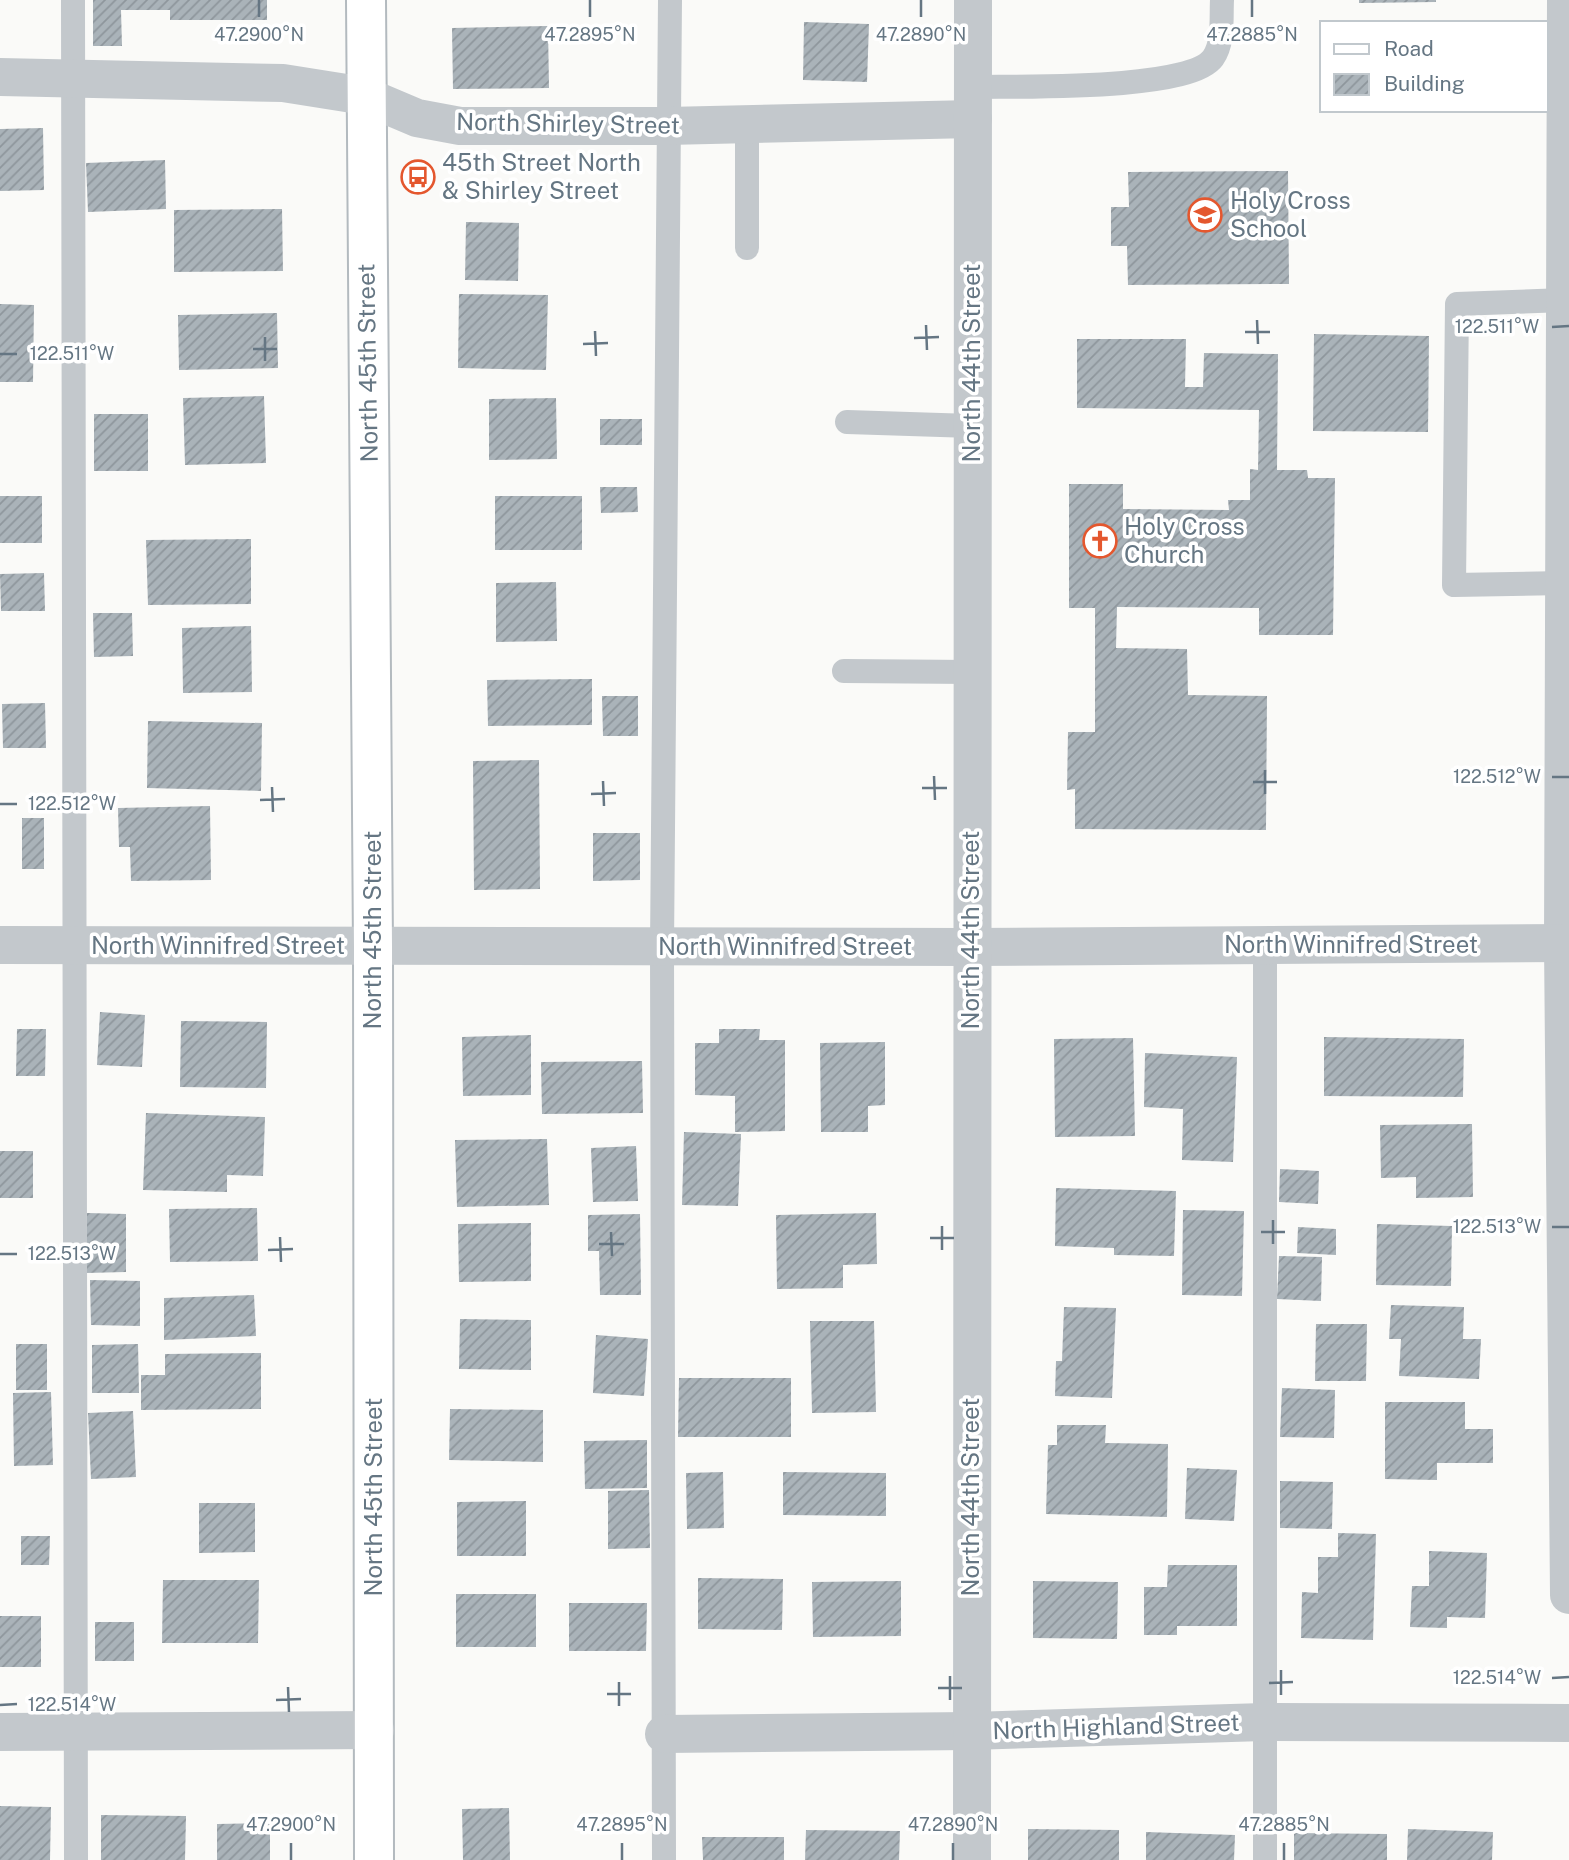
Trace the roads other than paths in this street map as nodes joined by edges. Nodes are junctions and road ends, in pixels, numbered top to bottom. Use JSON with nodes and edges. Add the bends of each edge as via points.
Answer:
{"nodes":[{"id":1,"x":73,"y":0,"type":"edge"},
{"id":2,"x":366,"y":0,"type":"edge"},
{"id":3,"x":670,"y":0,"type":"edge"},
{"id":4,"x":973,"y":0,"type":"edge"},
{"id":5,"x":1222,"y":0,"type":"edge"},
{"id":6,"x":1566,"y":0,"type":"edge"},
{"id":7,"x":1556,"y":60,"type":"edge"},
{"id":8,"x":0,"y":77,"type":"edge"},
{"id":9,"x":74,"y":79,"type":"junction"},
{"id":10,"x":365,"y":96,"type":"junction"},
{"id":11,"x":973,"y":103,"type":"junction"},
{"id":12,"x":747,"y":124,"type":"junction"},
{"id":13,"x":667,"y":126,"type":"junction"},
{"id":14,"x":747,"y":248,"type":"dead end"},
{"id":15,"x":1565,"y":300,"type":"junction"},
{"id":16,"x":846,"y":422,"type":"dead end"},
{"id":17,"x":972,"y":426,"type":"junction"},
{"id":18,"x":1564,"y":583,"type":"junction"},
{"id":19,"x":844,"y":671,"type":"dead end"},
{"id":20,"x":971,"y":672,"type":"junction"},
{"id":21,"x":1566,"y":943,"type":"edge"},
{"id":22,"x":0,"y":945,"type":"edge"},
{"id":23,"x":75,"y":946,"type":"junction"},
{"id":24,"x":1265,"y":946,"type":"junction"},
{"id":25,"x":373,"y":947,"type":"junction"},
{"id":26,"x":663,"y":947,"type":"junction"},
{"id":27,"x":970,"y":947,"type":"junction"},
{"id":28,"x":1569,"y":1595,"type":"edge"},
{"id":29,"x":1264,"y":1722,"type":"junction"},
{"id":30,"x":1569,"y":1723,"type":"edge"},
{"id":31,"x":375,"y":1730,"type":"junction"},
{"id":32,"x":76,"y":1731,"type":"junction"},
{"id":33,"x":971,"y":1731,"type":"junction"},
{"id":34,"x":0,"y":1732,"type":"edge"},
{"id":35,"x":664,"y":1734,"type":"junction"},
{"id":36,"x":76,"y":1860,"type":"edge"},
{"id":37,"x":374,"y":1860,"type":"edge"},
{"id":38,"x":664,"y":1860,"type":"edge"},
{"id":39,"x":972,"y":1860,"type":"edge"},
{"id":40,"x":1265,"y":1860,"type":"edge"}],
"edges":[{"from":1,"to":9,"type":"lane"},
{"from":2,"to":10,"type":"street","name":"North 45th Street"},
{"from":3,"to":13,"type":"lane"},
{"from":4,"to":11,"type":"street","name":"North 44th Street"},
{"from":5,"to":11,"type":"lane","via":[[1216,53],[1203,67],[1187,74]]},
{"from":6,"to":7,"type":"street"},
{"from":7,"to":15,"type":"street"},
{"from":8,"to":9,"type":"street","name":"North Shirley Street"},
{"from":9,"to":10,"type":"street","name":"North Shirley Street","via":[[283,83]]},
{"from":9,"to":23,"type":"lane"},
{"from":10,"to":13,"type":"street","name":"North Shirley Street","via":[[417,118],[460,126]]},
{"from":10,"to":25,"type":"street","name":"North 45th Street"},
{"from":11,"to":12,"type":"street","name":"North Shirley Street"},
{"from":11,"to":17,"type":"street","name":"North 44th Street"},
{"from":12,"to":13,"type":"street","name":"North Shirley Street"},
{"from":12,"to":14,"type":"lane"},
{"from":13,"to":26,"type":"lane"},
{"from":15,"to":18,"type":"street"},
{"from":15,"to":18,"type":"lane","via":[[1457,304],[1454,585]]},
{"from":16,"to":17,"type":"lane"},
{"from":17,"to":20,"type":"street","name":"North 44th Street"},
{"from":18,"to":21,"type":"street"},
{"from":19,"to":20,"type":"lane"},
{"from":20,"to":27,"type":"street","name":"North 44th Street"},
{"from":21,"to":24,"type":"street","name":"North Winnifred Street"},
{"from":21,"to":28,"type":"street"},
{"from":22,"to":23,"type":"street","name":"North Winnifred Street"},
{"from":23,"to":25,"type":"street","name":"North Winnifred Street"},
{"from":23,"to":32,"type":"lane"},
{"from":24,"to":27,"type":"street","name":"North Winnifred Street"},
{"from":24,"to":29,"type":"lane"},
{"from":25,"to":26,"type":"street","name":"North Winnifred Street"},
{"from":25,"to":31,"type":"street","name":"North 45th Street"},
{"from":26,"to":27,"type":"street","name":"North Winnifred Street"},
{"from":26,"to":35,"type":"lane"},
{"from":27,"to":33,"type":"street","name":"North 44th Street"},
{"from":29,"to":30,"type":"street","name":"North Highland Street"},
{"from":29,"to":33,"type":"street","name":"North Highland Street"},
{"from":29,"to":40,"type":"lane"},
{"from":31,"to":32,"type":"street"},
{"from":31,"to":37,"type":"street","name":"North 45th Street"},
{"from":32,"to":34,"type":"street"},
{"from":32,"to":36,"type":"lane"},
{"from":33,"to":35,"type":"street","name":"North Highland Street"},
{"from":33,"to":39,"type":"street","name":"North 44th Street"},
{"from":35,"to":38,"type":"lane"}]}
